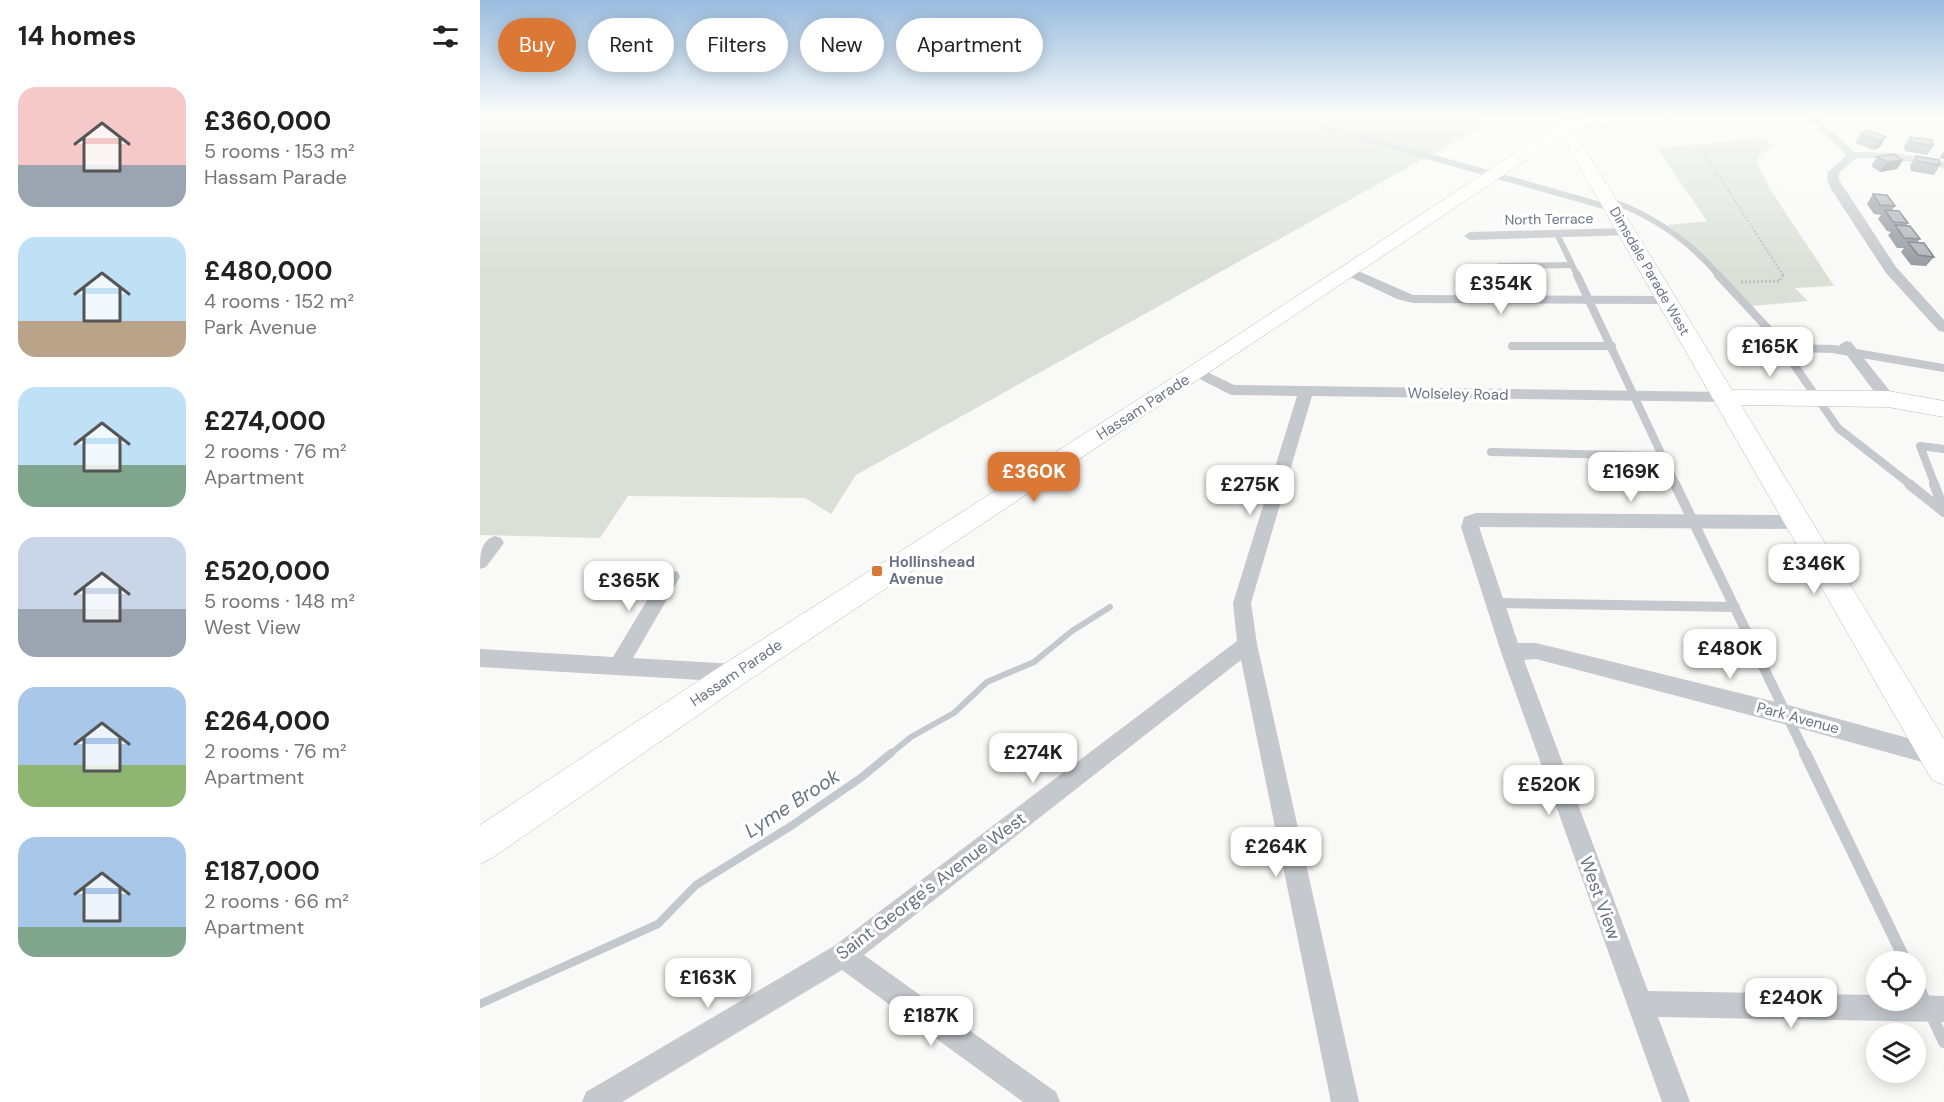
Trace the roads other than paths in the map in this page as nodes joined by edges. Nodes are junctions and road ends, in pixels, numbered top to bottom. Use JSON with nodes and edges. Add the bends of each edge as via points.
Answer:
{"nodes":[{"id":1,"x":1464,"y":166,"type":"edge"},
{"id":2,"x":1503,"y":166,"type":"edge"},
{"id":3,"x":1588,"y":166,"type":"edge"},
{"id":4,"x":1840,"y":166,"type":"edge"},
{"id":5,"x":1491,"y":174,"type":"junction"},
{"id":6,"x":1612,"y":205,"type":"junction"},
{"id":7,"x":1628,"y":232,"type":"junction"},
{"id":8,"x":1557,"y":234,"type":"junction"},
{"id":9,"x":1470,"y":236,"type":"dead end"},
{"id":10,"x":1572,"y":265,"type":"junction"},
{"id":11,"x":1499,"y":266,"type":"dead end"},
{"id":12,"x":1349,"y":272,"type":"junction"},
{"id":13,"x":1588,"y":299,"type":"junction"},
{"id":14,"x":1667,"y":300,"type":"junction"},
{"id":15,"x":1937,"y":313,"type":"edge"},
{"id":16,"x":1944,"y":328,"type":"edge"},
{"id":17,"x":1512,"y":346,"type":"dead end"},
{"id":18,"x":1612,"y":346,"type":"junction"},
{"id":19,"x":1782,"y":348,"type":"junction"},
{"id":20,"x":1848,"y":349,"type":"junction"},
{"id":21,"x":1944,"y":368,"type":"edge"},
{"id":22,"x":1197,"y":372,"type":"junction"},
{"id":23,"x":1306,"y":392,"type":"junction"},
{"id":24,"x":1633,"y":396,"type":"junction"},
{"id":25,"x":1817,"y":399,"type":"junction"},
{"id":26,"x":1888,"y":399,"type":"junction"},
{"id":27,"x":1729,"y":406,"type":"junction"},
{"id":28,"x":1944,"y":409,"type":"edge"},
{"id":29,"x":1944,"y":449,"type":"edge"},
{"id":30,"x":1491,"y":452,"type":"dead end"},
{"id":31,"x":1663,"y":456,"type":"junction"},
{"id":32,"x":1944,"y":511,"type":"edge"},
{"id":33,"x":1694,"y":521,"type":"junction"},
{"id":34,"x":1798,"y":522,"type":"junction"},
{"id":35,"x":495,"y":543,"type":"dead end"},
{"id":36,"x":480,"y":562,"type":"edge"},
{"id":37,"x":671,"y":577,"type":"dead end"},
{"id":38,"x":1494,"y":603,"type":"junction"},
{"id":39,"x":1735,"y":607,"type":"junction"},
{"id":40,"x":1247,"y":644,"type":"junction"},
{"id":41,"x":1511,"y":652,"type":"junction"},
{"id":42,"x":480,"y":658,"type":"edge"},
{"id":43,"x":618,"y":666,"type":"junction"},
{"id":44,"x":735,"y":674,"type":"junction"},
{"id":45,"x":1788,"y":715,"type":"junction"},
{"id":46,"x":1941,"y":761,"type":"edge"},
{"id":47,"x":480,"y":846,"type":"edge"},
{"id":48,"x":1901,"y":951,"type":"edge"},
{"id":49,"x":843,"y":955,"type":"junction"},
{"id":50,"x":1926,"y":996,"type":"edge"},
{"id":51,"x":1639,"y":1004,"type":"junction"},
{"id":52,"x":1936,"y":1009,"type":"edge"},
{"id":53,"x":1944,"y":1042,"type":"edge"},
{"id":54,"x":596,"y":1102,"type":"edge"},
{"id":55,"x":1046,"y":1102,"type":"edge"},
{"id":56,"x":1345,"y":1102,"type":"edge"},
{"id":57,"x":1676,"y":1102,"type":"edge"}],
"edges":[{"from":1,"to":5,"type":"lane"},
{"from":2,"to":5,"type":"street","name":"Hassam Parade"},
{"from":3,"to":6,"type":"street","name":"Dimsdale Parade West"},
{"from":4,"to":15,"type":"street","via":[[1834,172],[1837,189],[1891,270]]},
{"from":5,"to":6,"type":"lane"},
{"from":5,"to":12,"type":"street","name":"Hassam Parade"},
{"from":6,"to":7,"type":"street","name":"Dimsdale Parade West"},
{"from":6,"to":19,"type":"lane","via":[[1635,209],[1656,221],[1708,263]]},
{"from":7,"to":8,"type":"street","name":"North Terrace"},
{"from":7,"to":14,"type":"street","name":"Dimsdale Parade West"},
{"from":8,"to":9,"type":"street","name":"North Terrace"},
{"from":8,"to":10,"type":"lane"},
{"from":10,"to":11,"type":"lane"},
{"from":10,"to":13,"type":"lane"},
{"from":12,"to":13,"type":"street","via":[[1413,299]]},
{"from":12,"to":22,"type":"street","name":"Hassam Parade"},
{"from":13,"to":14,"type":"street"},
{"from":13,"to":18,"type":"lane"},
{"from":14,"to":27,"type":"street","name":"Dimsdale Parade West"},
{"from":15,"to":16,"type":"street"},
{"from":17,"to":18,"type":"lane"},
{"from":18,"to":24,"type":"lane"},
{"from":19,"to":20,"type":"lane"},
{"from":19,"to":25,"type":"lane"},
{"from":20,"to":21,"type":"lane"},
{"from":20,"to":26,"type":"street"},
{"from":22,"to":23,"type":"street","name":"Wolseley Road","via":[[1231,390]]},
{"from":22,"to":44,"type":"street","name":"Hassam Parade"},
{"from":23,"to":24,"type":"street","name":"Wolseley Road"},
{"from":23,"to":40,"type":"street","via":[[1242,603]]},
{"from":24,"to":27,"type":"street","name":"Wolseley Road"},
{"from":24,"to":31,"type":"lane"},
{"from":25,"to":26,"type":"street"},
{"from":25,"to":27,"type":"street","via":[[1798,411]]},
{"from":25,"to":32,"type":"lane","via":[[1838,428]]},
{"from":26,"to":28,"type":"street"},
{"from":27,"to":34,"type":"street","name":"Dimsdale Parade West"},
{"from":29,"to":32,"type":"lane","via":[[1920,446]]},
{"from":30,"to":31,"type":"lane"},
{"from":31,"to":33,"type":"lane"},
{"from":33,"to":34,"type":"street"},
{"from":33,"to":38,"type":"street","name":"West View","via":[[1470,522]]},
{"from":33,"to":39,"type":"lane"},
{"from":34,"to":46,"type":"street","name":"Dimsdale Parade West"},
{"from":35,"to":36,"type":"street"},
{"from":37,"to":43,"type":"street"},
{"from":38,"to":39,"type":"lane"},
{"from":38,"to":41,"type":"street","name":"West View"},
{"from":39,"to":45,"type":"lane"},
{"from":40,"to":49,"type":"street","name":"Saint George's Avenue West"},
{"from":40,"to":56,"type":"street"},
{"from":41,"to":45,"type":"street","name":"Park Avenue","via":[[1536,651]]},
{"from":41,"to":51,"type":"street","name":"West View"},
{"from":42,"to":43,"type":"street"},
{"from":43,"to":44,"type":"street"},
{"from":44,"to":47,"type":"street","name":"Hassam Parade"},
{"from":45,"to":46,"type":"street","name":"Park Avenue"},
{"from":45,"to":48,"type":"lane"},
{"from":49,"to":54,"type":"street","name":"Saint George's Avenue West"},
{"from":49,"to":55,"type":"street"},
{"from":50,"to":52,"type":"lane"},
{"from":51,"to":52,"type":"street"},
{"from":51,"to":57,"type":"street","name":"West View"},
{"from":52,"to":53,"type":"lane"}]}
